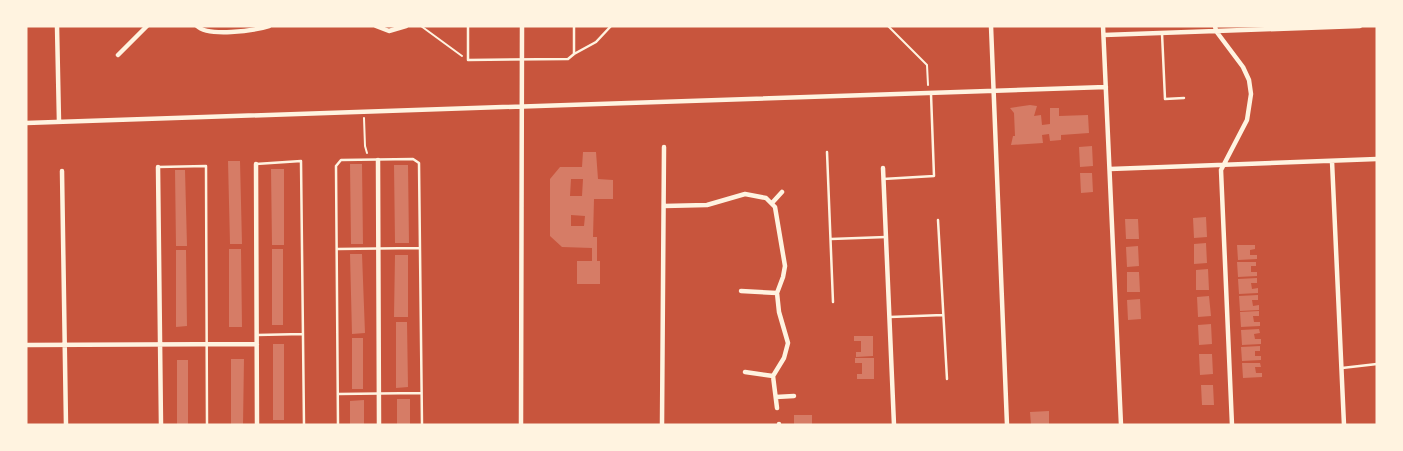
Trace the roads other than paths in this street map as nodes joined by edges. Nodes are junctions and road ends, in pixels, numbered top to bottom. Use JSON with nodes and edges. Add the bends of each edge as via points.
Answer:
{"nodes":[{"id":1,"x":57,"y":26,"type":"edge"},
{"id":2,"x":147,"y":26,"type":"edge"},
{"id":3,"x":197,"y":26,"type":"edge"},
{"id":4,"x":269,"y":26,"type":"edge"},
{"id":5,"x":376,"y":26,"type":"edge"},
{"id":6,"x":406,"y":26,"type":"edge"},
{"id":7,"x":468,"y":26,"type":"edge"},
{"id":8,"x":522,"y":26,"type":"edge"},
{"id":9,"x":574,"y":26,"type":"edge"},
{"id":10,"x":611,"y":26,"type":"edge"},
{"id":11,"x":991,"y":26,"type":"edge"},
{"id":12,"x":1103,"y":26,"type":"edge"},
{"id":13,"x":1360,"y":26,"type":"edge"},
{"id":14,"x":1327,"y":27,"type":"edge"},
{"id":15,"x":1216,"y":29,"type":"edge"},
{"id":16,"x":1162,"y":33,"type":"junction"},
{"id":17,"x":1104,"y":35,"type":"junction"},
{"id":18,"x":574,"y":54,"type":"junction"},
{"id":19,"x":118,"y":55,"type":"dead end"},
{"id":20,"x":522,"y":60,"type":"junction"},
{"id":21,"x":1106,"y":87,"type":"junction"},
{"id":22,"x":994,"y":91,"type":"junction"},
{"id":23,"x":930,"y":93,"type":"junction"},
{"id":24,"x":1184,"y":98,"type":"dead end"},
{"id":25,"x":522,"y":106,"type":"junction"},
{"id":26,"x":59,"y":122,"type":"junction"},
{"id":27,"x":26,"y":123,"type":"edge"},
{"id":28,"x":664,"y":147,"type":"dead end"},
{"id":29,"x":827,"y":152,"type":"dead end"},
{"id":30,"x":1377,"y":159,"type":"edge"},
{"id":31,"x":378,"y":160,"type":"junction"},
{"id":32,"x":1332,"y":161,"type":"junction"},
{"id":33,"x":256,"y":164,"type":"joint"},
{"id":34,"x":1224,"y":165,"type":"junction"},
{"id":35,"x":158,"y":167,"type":"joint"},
{"id":36,"x":883,"y":168,"type":"dead end"},
{"id":37,"x":1110,"y":169,"type":"junction"},
{"id":38,"x":62,"y":171,"type":"dead end"},
{"id":39,"x":883,"y":179,"type":"junction"},
{"id":40,"x":782,"y":192,"type":"dead end"},
{"id":41,"x":772,"y":203,"type":"junction"},
{"id":42,"x":664,"y":206,"type":"junction"},
{"id":43,"x":938,"y":220,"type":"dead end"},
{"id":44,"x":886,"y":237,"type":"junction"},
{"id":45,"x":831,"y":239,"type":"junction"},
{"id":46,"x":379,"y":248,"type":"junction"},
{"id":47,"x":420,"y":248,"type":"junction"},
{"id":48,"x":337,"y":249,"type":"junction"},
{"id":49,"x":741,"y":291,"type":"dead end"},
{"id":50,"x":777,"y":293,"type":"junction"},
{"id":51,"x":833,"y":302,"type":"dead end"},
{"id":52,"x":943,"y":315,"type":"junction"},
{"id":53,"x":890,"y":317,"type":"junction"},
{"id":54,"x":304,"y":334,"type":"junction"},
{"id":55,"x":257,"y":335,"type":"junction"},
{"id":56,"x":162,"y":343,"type":"junction"},
{"id":57,"x":208,"y":344,"type":"junction"},
{"id":58,"x":257,"y":344,"type":"junction"},
{"id":59,"x":26,"y":345,"type":"edge"},
{"id":60,"x":65,"y":345,"type":"junction"},
{"id":61,"x":1377,"y":364,"type":"edge"},
{"id":62,"x":1341,"y":368,"type":"junction"},
{"id":63,"x":745,"y":372,"type":"dead end"},
{"id":64,"x":773,"y":376,"type":"junction"},
{"id":65,"x":947,"y":379,"type":"dead end"},
{"id":66,"x":338,"y":394,"type":"junction"},
{"id":67,"x":379,"y":394,"type":"junction"},
{"id":68,"x":421,"y":394,"type":"junction"},
{"id":69,"x":794,"y":396,"type":"dead end"},
{"id":70,"x":776,"y":397,"type":"junction"},
{"id":71,"x":776,"y":408,"type":"dead end"},
{"id":72,"x":66,"y":425,"type":"edge"},
{"id":73,"x":161,"y":425,"type":"edge"},
{"id":74,"x":207,"y":425,"type":"edge"},
{"id":75,"x":257,"y":425,"type":"edge"},
{"id":76,"x":304,"y":425,"type":"edge"},
{"id":77,"x":338,"y":425,"type":"edge"},
{"id":78,"x":380,"y":425,"type":"edge"},
{"id":79,"x":422,"y":425,"type":"edge"},
{"id":80,"x":521,"y":425,"type":"edge"},
{"id":81,"x":662,"y":425,"type":"edge"},
{"id":82,"x":894,"y":425,"type":"edge"},
{"id":83,"x":1007,"y":425,"type":"edge"},
{"id":84,"x":1121,"y":425,"type":"edge"},
{"id":85,"x":1232,"y":425,"type":"edge"},
{"id":86,"x":1344,"y":425,"type":"edge"}],
"edges":[{"from":1,"to":26,"type":"street"},
{"from":2,"to":19,"type":"street"},
{"from":3,"to":4,"type":"street","via":[[207,32]]},
{"from":5,"to":6,"type":"street","via":[[388,30]]},
{"from":7,"to":20,"type":"lane","via":[[468,60]]},
{"from":8,"to":20,"type":"street"},
{"from":9,"to":18,"type":"lane"},
{"from":10,"to":18,"type":"lane","via":[[596,42]]},
{"from":11,"to":22,"type":"street"},
{"from":12,"to":17,"type":"street"},
{"from":13,"to":14,"type":"street"},
{"from":14,"to":15,"type":"street"},
{"from":15,"to":16,"type":"street"},
{"from":15,"to":34,"type":"street","via":[[1243,68],[1251,94],[1247,120]]},
{"from":16,"to":17,"type":"street"},
{"from":16,"to":24,"type":"lane","via":[[1165,99]]},
{"from":17,"to":21,"type":"street"},
{"from":18,"to":20,"type":"lane","via":[[568,59]]},
{"from":20,"to":25,"type":"street"},
{"from":21,"to":22,"type":"street"},
{"from":21,"to":37,"type":"street"},
{"from":22,"to":23,"type":"street"},
{"from":22,"to":83,"type":"street"},
{"from":23,"to":25,"type":"street"},
{"from":23,"to":39,"type":"lane","via":[[934,176]]},
{"from":25,"to":26,"type":"street"},
{"from":25,"to":80,"type":"street"},
{"from":26,"to":27,"type":"street"},
{"from":28,"to":42,"type":"street"},
{"from":29,"to":45,"type":"lane"},
{"from":30,"to":32,"type":"street"},
{"from":31,"to":46,"type":"street"},
{"from":31,"to":47,"type":"lane","via":[[413,159],[419,163]]},
{"from":31,"to":48,"type":"lane","via":[[341,160],[336,166]]},
{"from":32,"to":34,"type":"street"},
{"from":32,"to":62,"type":"street"},
{"from":33,"to":54,"type":"lane","via":[[301,161]]},
{"from":33,"to":55,"type":"street"},
{"from":34,"to":37,"type":"street"},
{"from":34,"to":85,"type":"street","via":[[1221,170]]},
{"from":35,"to":56,"type":"street"},
{"from":35,"to":57,"type":"lane","via":[[206,166]]},
{"from":36,"to":39,"type":"street"},
{"from":37,"to":84,"type":"street"},
{"from":38,"to":60,"type":"street"},
{"from":39,"to":44,"type":"street"},
{"from":40,"to":41,"type":"street"},
{"from":41,"to":42,"type":"street","via":[[756,195],[745,194],[707,205]]},
{"from":41,"to":50,"type":"street","via":[[779,219],[785,266]]},
{"from":42,"to":81,"type":"street"},
{"from":43,"to":52,"type":"lane"},
{"from":44,"to":45,"type":"lane"},
{"from":44,"to":53,"type":"street"},
{"from":45,"to":51,"type":"lane"},
{"from":46,"to":47,"type":"lane"},
{"from":46,"to":48,"type":"lane"},
{"from":46,"to":67,"type":"street"},
{"from":47,"to":68,"type":"lane"},
{"from":48,"to":66,"type":"lane"},
{"from":49,"to":50,"type":"street"},
{"from":50,"to":64,"type":"street","via":[[788,343],[784,358]]},
{"from":52,"to":53,"type":"lane"},
{"from":52,"to":65,"type":"lane"},
{"from":53,"to":82,"type":"street"},
{"from":54,"to":55,"type":"lane"},
{"from":54,"to":76,"type":"lane"},
{"from":55,"to":58,"type":"street"},
{"from":56,"to":57,"type":"street"},
{"from":56,"to":60,"type":"street"},
{"from":56,"to":73,"type":"street"},
{"from":57,"to":58,"type":"street"},
{"from":57,"to":74,"type":"lane"},
{"from":58,"to":75,"type":"street"},
{"from":59,"to":60,"type":"street"},
{"from":60,"to":72,"type":"street"},
{"from":61,"to":62,"type":"lane"},
{"from":62,"to":86,"type":"street"},
{"from":63,"to":64,"type":"street"},
{"from":64,"to":70,"type":"street"},
{"from":66,"to":67,"type":"lane"},
{"from":66,"to":77,"type":"lane"},
{"from":67,"to":68,"type":"lane"},
{"from":67,"to":78,"type":"street"},
{"from":68,"to":79,"type":"lane"},
{"from":69,"to":70,"type":"street"},
{"from":70,"to":71,"type":"street"}]}
